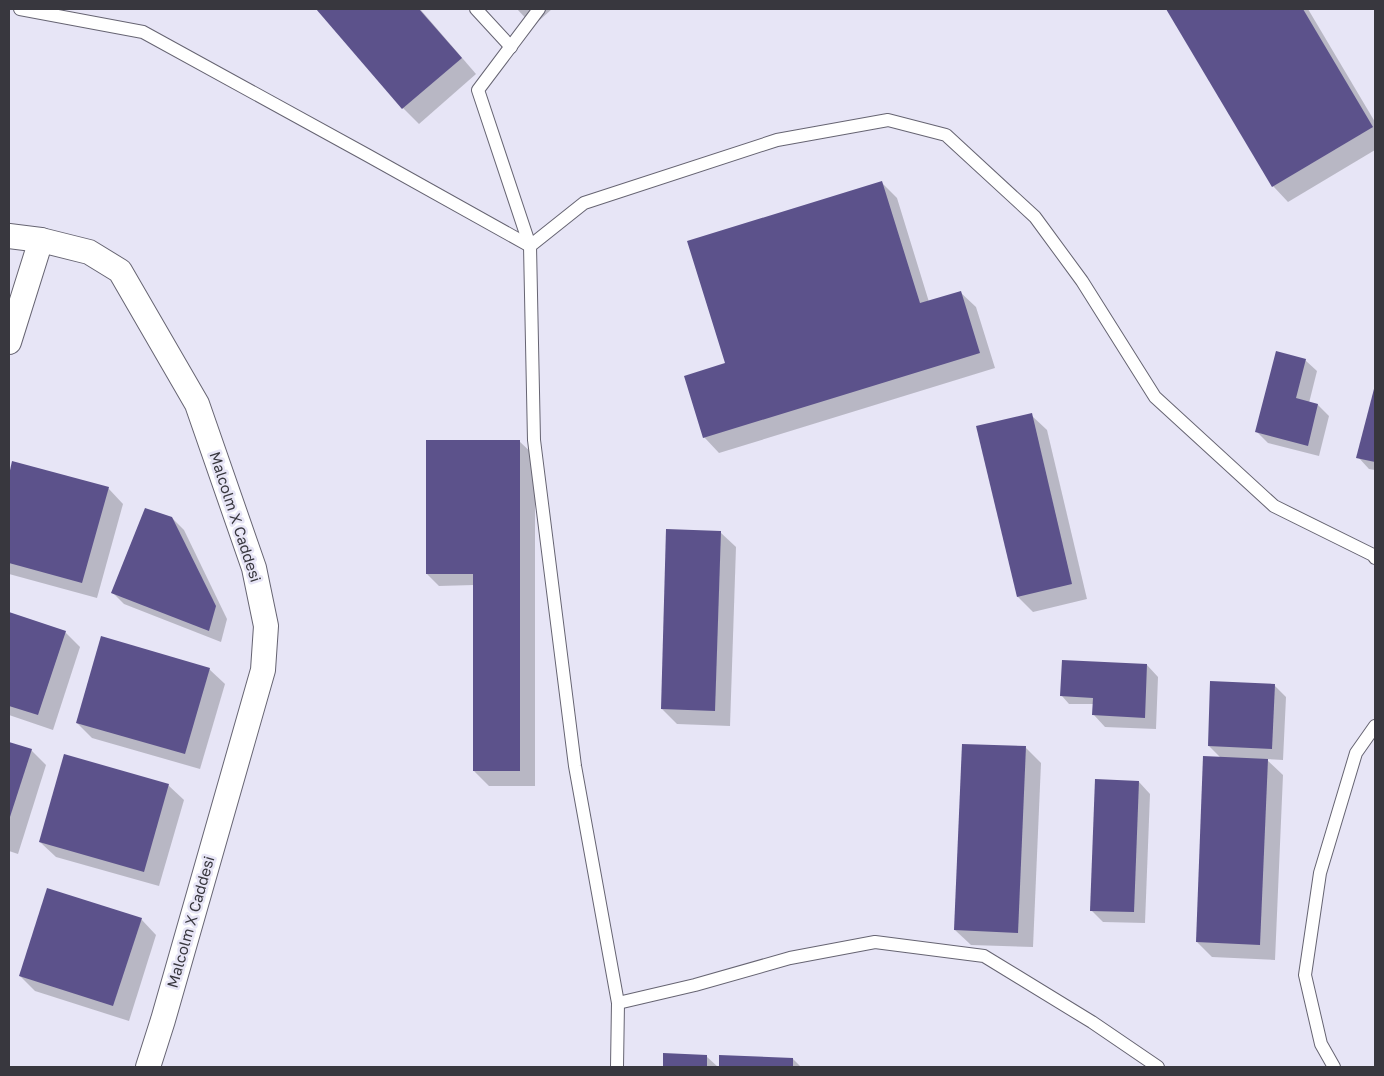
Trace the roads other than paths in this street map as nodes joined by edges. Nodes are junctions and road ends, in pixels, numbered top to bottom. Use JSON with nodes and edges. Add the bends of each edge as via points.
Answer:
{"nodes":[{"id":1,"x":20,"y":9,"type":"edge"},
{"id":2,"x":476,"y":9,"type":"edge"},
{"id":3,"x":540,"y":9,"type":"edge"},
{"id":4,"x":511,"y":47,"type":"junction"},
{"id":5,"x":9,"y":236,"type":"edge"},
{"id":6,"x":41,"y":240,"type":"junction"},
{"id":7,"x":530,"y":246,"type":"junction"},
{"id":8,"x":9,"y":342,"type":"edge"},
{"id":9,"x":1375,"y":558,"type":"edge"},
{"id":10,"x":1375,"y":726,"type":"edge"},
{"id":11,"x":618,"y":1003,"type":"junction"},
{"id":12,"x":148,"y":1067,"type":"edge"},
{"id":13,"x":617,"y":1067,"type":"edge"},
{"id":14,"x":1158,"y":1067,"type":"edge"},
{"id":15,"x":1334,"y":1067,"type":"edge"}],
"edges":[{"from":1,"to":7,"type":"lane","via":[[143,32]]},
{"from":2,"to":4,"type":"lane"},
{"from":3,"to":4,"type":"lane"},
{"from":4,"to":7,"type":"lane","via":[[478,90]]},
{"from":5,"to":6,"type":"street","name":"Malcolm X Caddesi"},
{"from":6,"to":8,"type":"street"},
{"from":6,"to":12,"type":"street","name":"Malcolm X Caddesi","via":[[89,252],[120,271],[197,404],[254,568],[266,626],[263,670]]},
{"from":7,"to":9,"type":"lane","via":[[584,203],[777,140],[888,120],[946,135],[1035,217],[1082,282],[1155,398],[1274,506]]},
{"from":7,"to":11,"type":"lane","via":[[534,440],[575,766]]},
{"from":10,"to":15,"type":"lane","via":[[1356,753],[1320,873],[1305,975],[1321,1044]]},
{"from":11,"to":13,"type":"lane"},
{"from":11,"to":14,"type":"lane","via":[[790,958],[875,942],[984,956]]}]}
